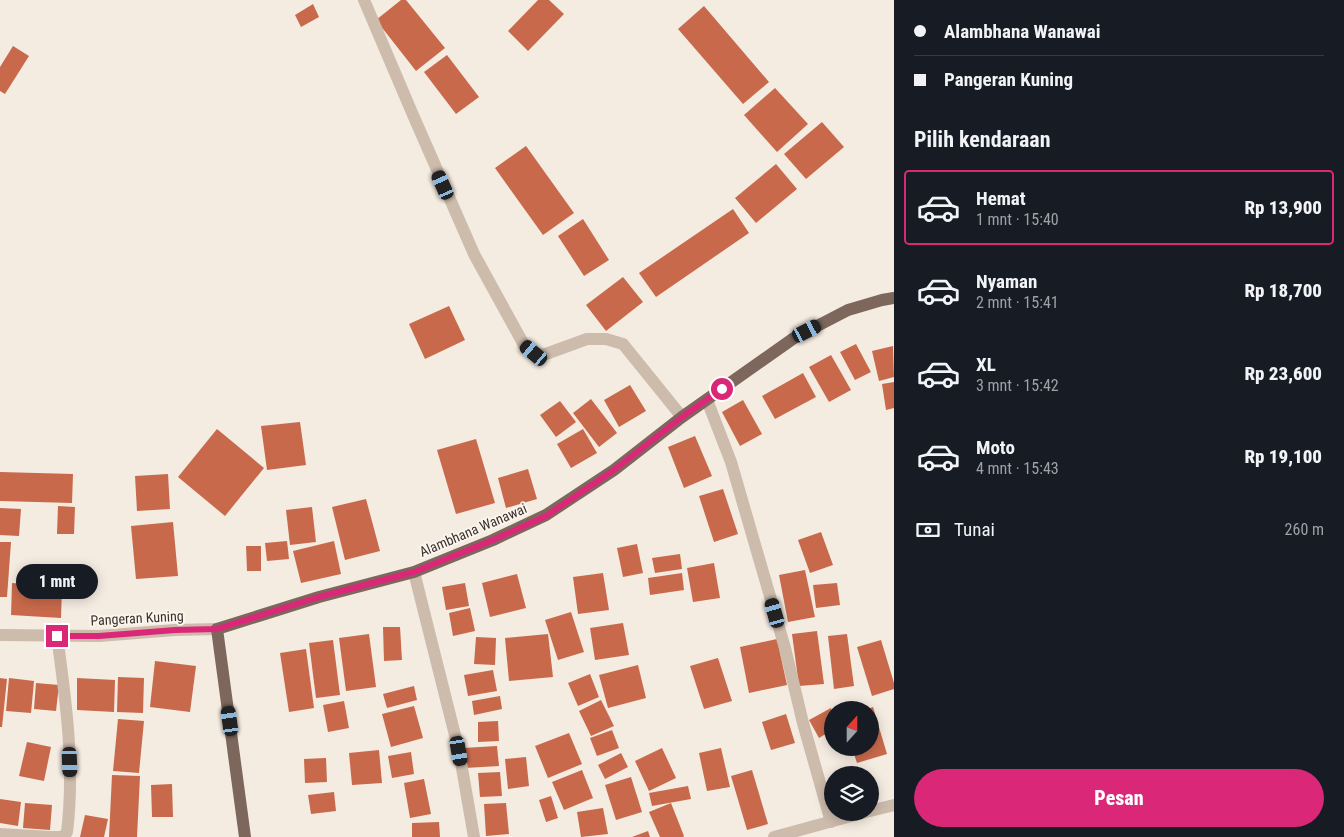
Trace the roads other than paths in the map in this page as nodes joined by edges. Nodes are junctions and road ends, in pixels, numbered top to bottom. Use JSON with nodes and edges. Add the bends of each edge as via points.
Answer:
{"nodes":[{"id":1,"x":364,"y":0,"type":"edge"},
{"id":2,"x":894,"y":298,"type":"edge"},
{"id":3,"x":707,"y":400,"type":"junction"},
{"id":4,"x":682,"y":417,"type":"junction"},
{"id":5,"x":414,"y":572,"type":"junction"},
{"id":6,"x":217,"y":629,"type":"junction"},
{"id":7,"x":0,"y":635,"type":"edge"},
{"id":8,"x":57,"y":636,"type":"junction"},
{"id":9,"x":894,"y":805,"type":"edge"},
{"id":10,"x":879,"y":809,"type":"edge"},
{"id":11,"x":834,"y":821,"type":"edge"},
{"id":12,"x":831,"y":822,"type":"junction"},
{"id":13,"x":0,"y":834,"type":"edge"},
{"id":14,"x":245,"y":834,"type":"edge"},
{"id":15,"x":52,"y":837,"type":"edge"},
{"id":16,"x":474,"y":837,"type":"edge"},
{"id":17,"x":774,"y":837,"type":"edge"}],
"edges":[{"from":1,"to":4,"type":"street","via":[[474,254],[524,345],[543,355],[587,339],[606,339],[624,344]]},
{"from":2,"to":3,"type":"main road","name":"Alambhana Wanawai","via":[[848,310],[794,338]]},
{"from":3,"to":4,"type":"main road","name":"Alambhana Wanawai"},
{"from":3,"to":12,"type":"street","via":[[731,462],[786,648]]},
{"from":4,"to":5,"type":"main road","name":"Alambhana Wanawai","via":[[614,470],[546,516]]},
{"from":5,"to":6,"type":"main road","name":"Alambhana Wanawai"},
{"from":5,"to":16,"type":"street","via":[[459,751]]},
{"from":6,"to":8,"type":"street","name":"Pangeran Kuning"},
{"from":6,"to":14,"type":"main road"},
{"from":7,"to":8,"type":"street","name":"Pangeran Kuning"},
{"from":8,"to":15,"type":"street","via":[[65,694],[70,789],[67,832],[63,836]]},
{"from":9,"to":10,"type":"street"},
{"from":11,"to":12,"type":"street"},
{"from":12,"to":17,"type":"street"},
{"from":13,"to":15,"type":"street"}]}
